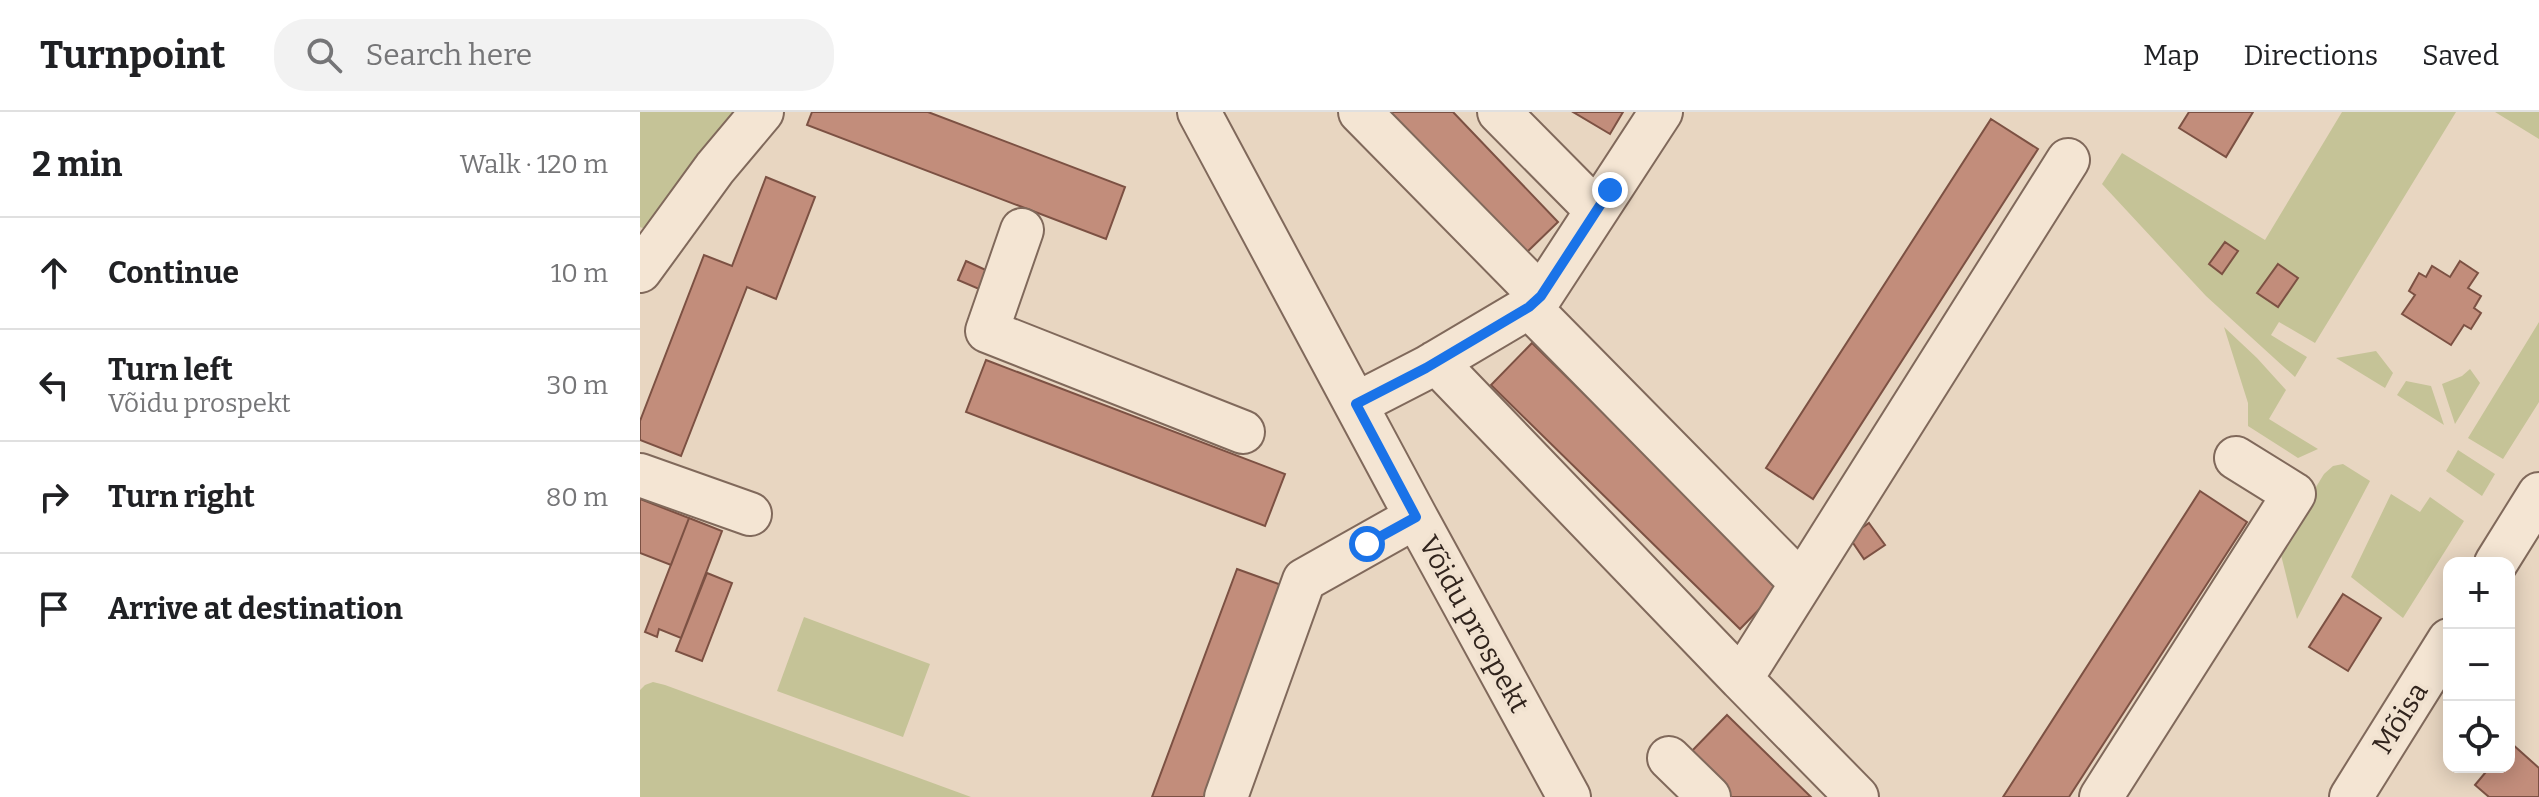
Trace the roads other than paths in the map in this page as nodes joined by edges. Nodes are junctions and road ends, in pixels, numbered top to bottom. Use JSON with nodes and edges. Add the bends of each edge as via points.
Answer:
{"nodes":[{"id":1,"x":762,"y":112,"type":"edge"},
{"id":2,"x":1180,"y":112,"type":"edge"},
{"id":3,"x":1199,"y":112,"type":"edge"},
{"id":4,"x":1360,"y":112,"type":"edge"},
{"id":5,"x":1499,"y":112,"type":"edge"},
{"id":6,"x":1661,"y":112,"type":"edge"},
{"id":7,"x":2068,"y":160,"type":"dead end"},
{"id":8,"x":1244,"y":195,"type":"junction"},
{"id":9,"x":1596,"y":210,"type":"junction"},
{"id":10,"x":1022,"y":230,"type":"dead end"},
{"id":11,"x":640,"y":271,"type":"edge"},
{"id":12,"x":1535,"y":301,"type":"junction"},
{"id":13,"x":1436,"y":362,"type":"junction"},
{"id":14,"x":1356,"y":404,"type":"junction"},
{"id":15,"x":1243,"y":432,"type":"dead end"},
{"id":16,"x":2236,"y":458,"type":"dead end"},
{"id":17,"x":640,"y":475,"type":"edge"},
{"id":18,"x":2539,"y":494,"type":"edge"},
{"id":19,"x":750,"y":514,"type":"dead end"},
{"id":20,"x":1416,"y":517,"type":"junction"},
{"id":21,"x":2500,"y":557,"type":"edge"},
{"id":22,"x":1801,"y":583,"type":"junction"},
{"id":23,"x":2443,"y":650,"type":"edge"},
{"id":24,"x":1741,"y":679,"type":"junction"},
{"id":25,"x":1669,"y":758,"type":"dead end"},
{"id":26,"x":2358,"y":795,"type":"edge"},
{"id":27,"x":1226,"y":797,"type":"edge"},
{"id":28,"x":1569,"y":797,"type":"edge"},
{"id":29,"x":1709,"y":797,"type":"edge"},
{"id":30,"x":1857,"y":797,"type":"edge"},
{"id":31,"x":2101,"y":797,"type":"edge"}],
"edges":[{"from":1,"to":11,"type":"street"},
{"from":2,"to":8,"type":"street","via":[[1211,180]]},
{"from":3,"to":8,"type":"street","name":"Võidu prospekt"},
{"from":4,"to":12,"type":"street"},
{"from":5,"to":9,"type":"street"},
{"from":6,"to":9,"type":"street"},
{"from":7,"to":22,"type":"street"},
{"from":8,"to":14,"type":"street","name":"Võidu prospekt"},
{"from":9,"to":12,"type":"street"},
{"from":10,"to":15,"type":"street","via":[[987,331]]},
{"from":12,"to":13,"type":"street"},
{"from":12,"to":22,"type":"street"},
{"from":13,"to":14,"type":"street"},
{"from":13,"to":24,"type":"street"},
{"from":14,"to":20,"type":"street","name":"Võidu prospekt"},
{"from":16,"to":31,"type":"street","via":[[2294,494]]},
{"from":17,"to":19,"type":"street"},
{"from":18,"to":21,"type":"street"},
{"from":20,"to":27,"type":"street","via":[[1304,580]]},
{"from":20,"to":28,"type":"street","name":"Võidu prospekt"},
{"from":22,"to":24,"type":"street"},
{"from":23,"to":26,"type":"street","name":"Mõisa"},
{"from":24,"to":30,"type":"street"},
{"from":25,"to":29,"type":"street"}]}
